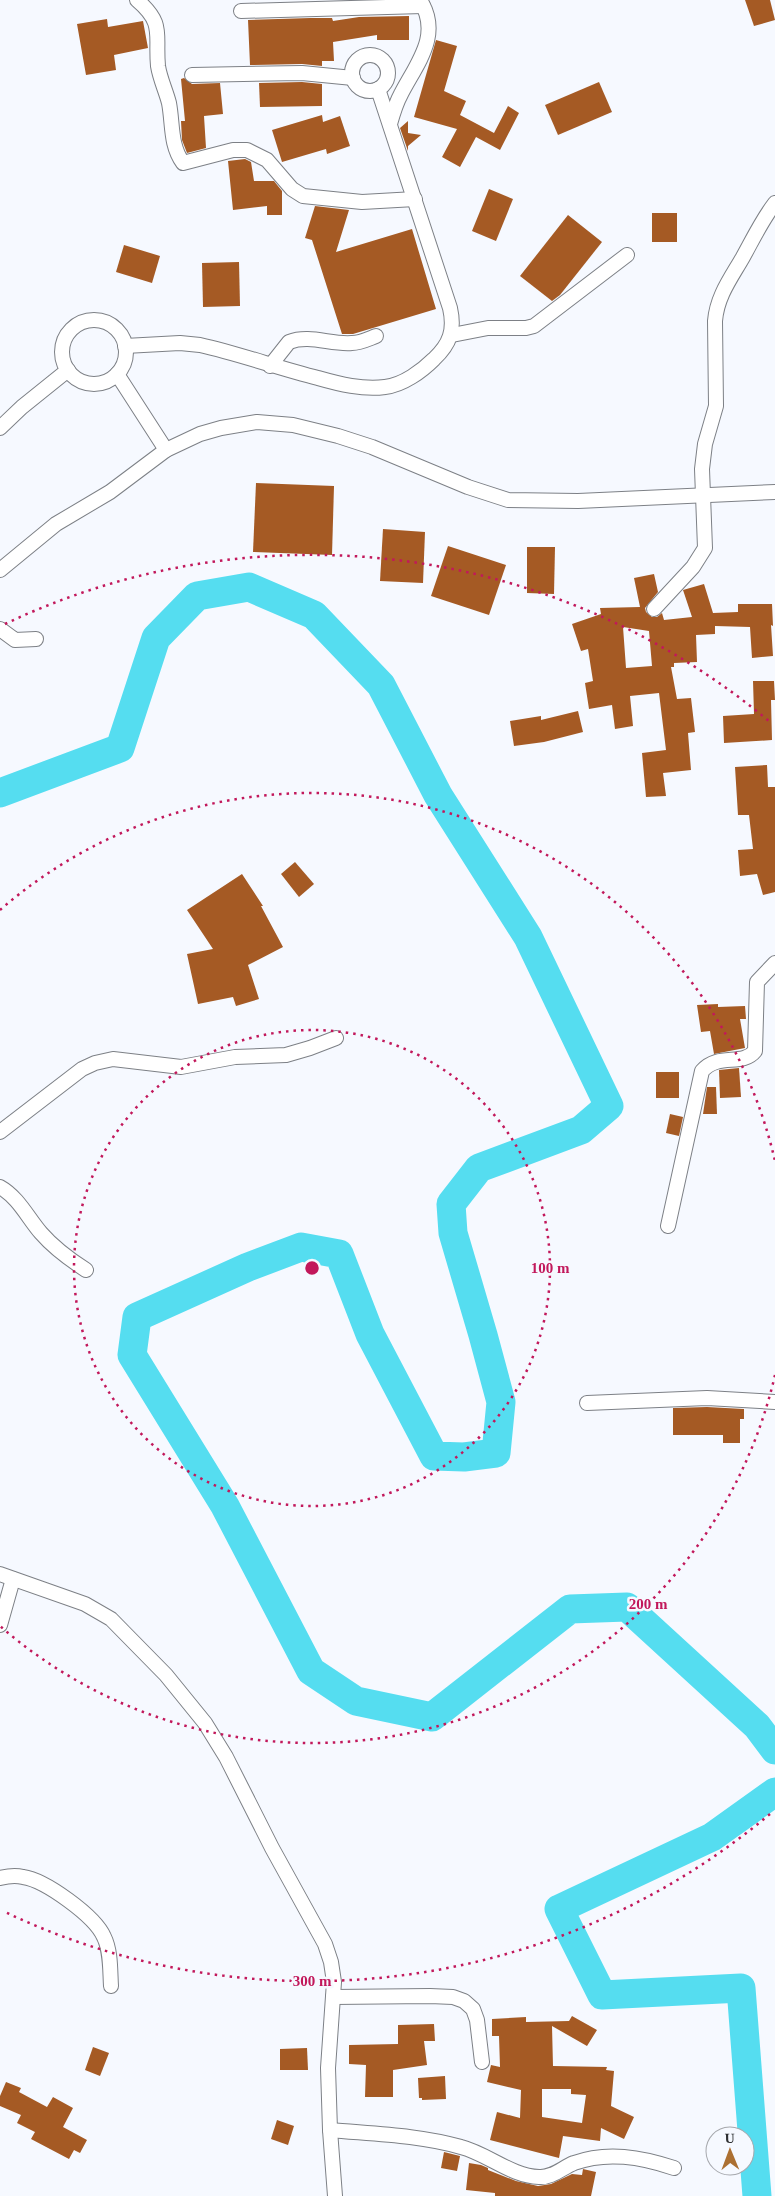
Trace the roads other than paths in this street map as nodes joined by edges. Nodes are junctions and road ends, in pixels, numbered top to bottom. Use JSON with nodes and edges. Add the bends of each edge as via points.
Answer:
{"nodes":[{"id":1,"x":137,"y":0,"type":"edge"},
{"id":2,"x":422,"y":3,"type":"edge"},
{"id":3,"x":241,"y":11,"type":"dead end"},
{"id":4,"x":192,"y":76,"type":"dead end"},
{"id":5,"x":353,"y":78,"type":"junction"},
{"id":6,"x":378,"y":89,"type":"junction"},
{"id":7,"x":390,"y":124,"type":"junction"},
{"id":8,"x":415,"y":199,"type":"junction"},
{"id":9,"x":775,"y":203,"type":"edge"},
{"id":10,"x":627,"y":255,"type":"dead end"},
{"id":11,"x":452,"y":334,"type":"junction"},
{"id":12,"x":376,"y":336,"type":"dead end"},
{"id":13,"x":125,"y":346,"type":"junction"},
{"id":14,"x":270,"y":366,"type":"junction"},
{"id":15,"x":68,"y":370,"type":"junction"},
{"id":16,"x":117,"y":374,"type":"junction"},
{"id":17,"x":0,"y":428,"type":"edge"},
{"id":18,"x":166,"y":450,"type":"junction"},
{"id":19,"x":775,"y":492,"type":"edge"},
{"id":20,"x":710,"y":494,"type":"junction"},
{"id":21,"x":0,"y":570,"type":"edge"},
{"id":22,"x":654,"y":609,"type":"dead end"},
{"id":23,"x":0,"y":629,"type":"edge"},
{"id":24,"x":36,"y":639,"type":"dead end"},
{"id":25,"x":775,"y":963,"type":"edge"},
{"id":26,"x":336,"y":1038,"type":"dead end"},
{"id":27,"x":0,"y":1132,"type":"edge"},
{"id":28,"x":0,"y":1187,"type":"edge"},
{"id":29,"x":668,"y":1226,"type":"dead end"},
{"id":30,"x":86,"y":1270,"type":"dead end"},
{"id":31,"x":775,"y":1402,"type":"edge"},
{"id":32,"x":587,"y":1403,"type":"dead end"},
{"id":33,"x":0,"y":1574,"type":"edge"},
{"id":34,"x":14,"y":1578,"type":"junction"},
{"id":35,"x":0,"y":1625,"type":"edge"},
{"id":36,"x":0,"y":1878,"type":"edge"},
{"id":37,"x":111,"y":1986,"type":"dead end"},
{"id":38,"x":333,"y":1997,"type":"junction"},
{"id":39,"x":482,"y":2062,"type":"dead end"},
{"id":40,"x":330,"y":2130,"type":"junction"},
{"id":41,"x":674,"y":2168,"type":"dead end"},
{"id":42,"x":335,"y":2196,"type":"edge"}],
"edges":[{"from":1,"to":8,"type":"street","via":[[150,10],[155,21],[158,65],[171,113],[173,145],[182,163],[233,150],[247,150],[267,160],[292,189],[303,196],[362,202]]},
{"from":2,"to":3,"type":"street"},
{"from":2,"to":7,"type":"street","via":[[429,25],[426,46],[397,102]]},
{"from":4,"to":5,"type":"street","via":[[309,73]]},
{"from":5,"to":6,"type":"street","via":[[355,84],[366,91]]},
{"from":5,"to":6,"type":"street","via":[[356,61],[361,57],[374,56],[384,62],[388,74]]},
{"from":6,"to":7,"type":"street"},
{"from":7,"to":8,"type":"street"},
{"from":8,"to":11,"type":"street","via":[[447,296]]},
{"from":9,"to":20,"type":"street","via":[[722,292],[717,308],[717,400],[703,455]]},
{"from":10,"to":11,"type":"street","via":[[534,326]]},
{"from":11,"to":14,"type":"street","via":[[444,349],[427,366],[387,387],[350,386]]},
{"from":12,"to":14,"type":"street","via":[[352,343],[292,340]]},
{"from":13,"to":14,"type":"street","via":[[192,344]]},
{"from":13,"to":15,"type":"street","via":[[122,337],[110,324],[94,320],[77,325],[70,330],[62,346]]},
{"from":13,"to":16,"type":"street","via":[[124,360]]},
{"from":15,"to":16,"type":"street","via":[[86,383],[108,380]]},
{"from":15,"to":17,"type":"street"},
{"from":16,"to":18,"type":"street"},
{"from":18,"to":20,"type":"street","via":[[221,428],[257,422],[275,423],[338,436],[372,447],[508,500],[578,501]]},
{"from":18,"to":21,"type":"street","via":[[110,492],[56,524]]},
{"from":19,"to":20,"type":"street"},
{"from":20,"to":22,"type":"street","via":[[705,548],[693,567]]},
{"from":23,"to":24,"type":"street","via":[[15,640]]},
{"from":25,"to":29,"type":"street","via":[[757,982],[754,1051],[751,1056],[712,1062],[702,1071]]},
{"from":26,"to":27,"type":"street","via":[[286,1055],[235,1057],[181,1066],[113,1059],[95,1062],[82,1068]]},
{"from":28,"to":30,"type":"street","via":[[13,1196],[41,1234]]},
{"from":31,"to":32,"type":"street","via":[[707,1398]]},
{"from":33,"to":34,"type":"street"},
{"from":34,"to":35,"type":"street"},
{"from":34,"to":38,"type":"street","via":[[85,1604],[112,1619],[148,1654],[204,1723],[226,1757],[327,1948],[333,1970]]},
{"from":36,"to":37,"type":"street","via":[[24,1877],[76,1905],[94,1922],[106,1943]]},
{"from":38,"to":39,"type":"street","via":[[430,1996],[464,2001],[473,2009],[477,2020]]},
{"from":38,"to":40,"type":"street","via":[[328,2068]]},
{"from":40,"to":41,"type":"street","via":[[446,2143],[482,2154],[535,2177],[551,2176],[571,2164],[604,2156],[649,2160]]},
{"from":40,"to":42,"type":"street"}]}
